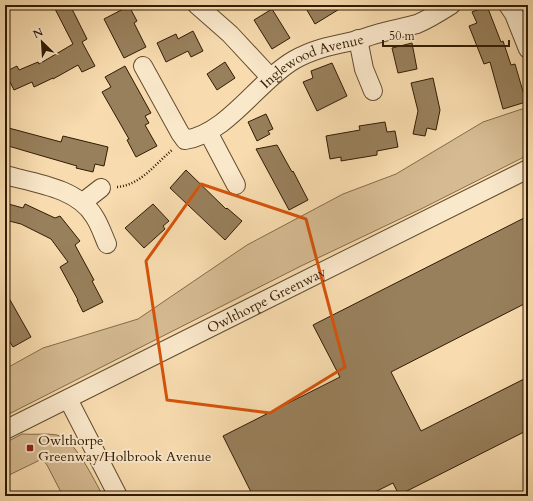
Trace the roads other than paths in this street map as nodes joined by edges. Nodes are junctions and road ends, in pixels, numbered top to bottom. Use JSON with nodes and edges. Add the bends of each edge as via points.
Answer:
{"nodes":[{"id":1,"x":197,"y":5,"type":"edge"},
{"id":2,"x":451,"y":5,"type":"edge"},
{"id":3,"x":508,"y":5,"type":"edge"},
{"id":4,"x":358,"y":40,"type":"junction"},
{"id":5,"x":528,"y":49,"type":"edge"},
{"id":6,"x":143,"y":66,"type":"dead end"},
{"id":7,"x":270,"y":77,"type":"junction"},
{"id":8,"x":373,"y":91,"type":"dead end"},
{"id":9,"x":208,"y":132,"type":"junction"},
{"id":10,"x":528,"y":169,"type":"edge"},
{"id":11,"x":5,"y":175,"type":"edge"},
{"id":12,"x":236,"y":185,"type":"dead end"},
{"id":13,"x":101,"y":188,"type":"road end"},
{"id":14,"x":83,"y":202,"type":"junction"},
{"id":15,"x":108,"y":244,"type":"dead end"},
{"id":16,"x":68,"y":399,"type":"junction"},
{"id":17,"x":5,"y":430,"type":"edge"},
{"id":18,"x":118,"y":496,"type":"edge"}],
"edges":[{"from":1,"to":7,"type":"street","via":[[230,34]]},
{"from":2,"to":4,"type":"street","name":"Inglewood Avenue","via":[[417,24]]},
{"from":3,"to":5,"type":"street"},
{"from":4,"to":7,"type":"street","name":"Inglewood Avenue","via":[[312,51]]},
{"from":4,"to":8,"type":"street","via":[[364,69]]},
{"from":6,"to":9,"type":"street","name":"Inglewood Avenue","via":[[185,140]]},
{"from":7,"to":9,"type":"street","name":"Inglewood Avenue","via":[[248,100]]},
{"from":9,"to":12,"type":"street"},
{"from":10,"to":16,"type":"street","name":"Owlthorpe Greenway"},
{"from":11,"to":14,"type":"street","via":[[66,192]]},
{"from":13,"to":14,"type":"street"},
{"from":14,"to":15,"type":"street","via":[[94,216]]},
{"from":16,"to":17,"type":"street","name":"Owlthorpe Greenway"},
{"from":16,"to":18,"type":"street"}]}
